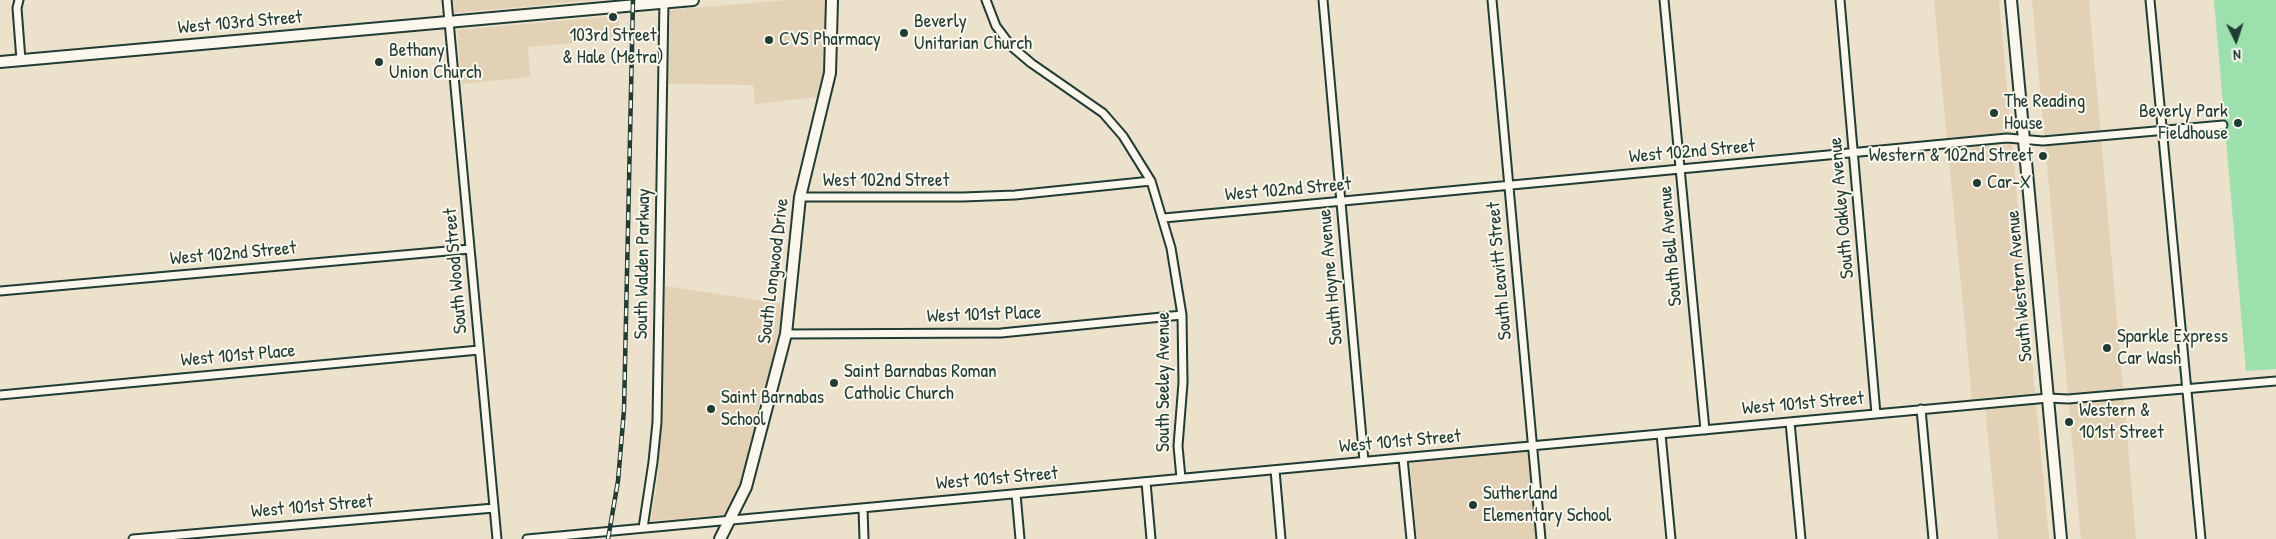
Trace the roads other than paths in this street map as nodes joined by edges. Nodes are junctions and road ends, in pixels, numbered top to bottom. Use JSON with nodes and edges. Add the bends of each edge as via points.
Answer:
{"nodes":[{"id":1,"x":19,"y":0,"type":"edge"},
{"id":2,"x":447,"y":0,"type":"edge"},
{"id":3,"x":693,"y":0,"type":"edge"},
{"id":4,"x":832,"y":0,"type":"edge"},
{"id":5,"x":986,"y":0,"type":"edge"},
{"id":6,"x":1323,"y":0,"type":"edge"},
{"id":7,"x":1492,"y":0,"type":"edge"},
{"id":8,"x":1664,"y":0,"type":"edge"},
{"id":9,"x":1840,"y":0,"type":"edge"},
{"id":10,"x":2011,"y":0,"type":"edge"},
{"id":11,"x":2150,"y":0,"type":"edge"},
{"id":12,"x":664,"y":1,"type":"edge"},
{"id":13,"x":610,"y":4,"type":"edge"},
{"id":14,"x":448,"y":22,"type":"junction"},
{"id":15,"x":21,"y":60,"type":"junction"},
{"id":16,"x":0,"y":62,"type":"edge"},
{"id":17,"x":2223,"y":125,"type":"dead end"},
{"id":18,"x":2162,"y":130,"type":"junction"},
{"id":19,"x":2024,"y":140,"type":"junction"},
{"id":20,"x":1853,"y":154,"type":"junction"},
{"id":21,"x":1680,"y":170,"type":"junction"},
{"id":22,"x":1151,"y":181,"type":"junction"},
{"id":23,"x":1509,"y":186,"type":"junction"},
{"id":24,"x":800,"y":197,"type":"junction"},
{"id":25,"x":1341,"y":201,"type":"junction"},
{"id":26,"x":1164,"y":218,"type":"junction"},
{"id":27,"x":470,"y":249,"type":"junction"},
{"id":28,"x":0,"y":291,"type":"edge"},
{"id":29,"x":1182,"y":315,"type":"junction"},
{"id":30,"x":786,"y":334,"type":"junction"},
{"id":31,"x":479,"y":350,"type":"junction"},
{"id":32,"x":2276,"y":381,"type":"edge"},
{"id":33,"x":2186,"y":390,"type":"junction"},
{"id":34,"x":0,"y":395,"type":"edge"},
{"id":35,"x":2048,"y":398,"type":"junction"},
{"id":36,"x":1921,"y":410,"type":"junction"},
{"id":37,"x":1876,"y":414,"type":"junction"},
{"id":38,"x":1790,"y":422,"type":"junction"},
{"id":39,"x":1705,"y":430,"type":"junction"},
{"id":40,"x":1661,"y":434,"type":"junction"},
{"id":41,"x":1532,"y":446,"type":"junction"},
{"id":42,"x":1403,"y":458,"type":"junction"},
{"id":43,"x":1364,"y":461,"type":"junction"},
{"id":44,"x":1275,"y":470,"type":"junction"},
{"id":45,"x":1182,"y":478,"type":"junction"},
{"id":46,"x":1146,"y":482,"type":"junction"},
{"id":47,"x":1016,"y":494,"type":"junction"},
{"id":48,"x":494,"y":508,"type":"junction"},
{"id":49,"x":863,"y":508,"type":"junction"},
{"id":50,"x":729,"y":520,"type":"junction"},
{"id":51,"x":643,"y":528,"type":"junction"},
{"id":52,"x":133,"y":539,"type":"edge"},
{"id":53,"x":497,"y":539,"type":"edge"},
{"id":54,"x":527,"y":539,"type":"edge"},
{"id":55,"x":720,"y":539,"type":"edge"},
{"id":56,"x":864,"y":539,"type":"edge"},
{"id":57,"x":1020,"y":539,"type":"edge"},
{"id":58,"x":1151,"y":539,"type":"edge"},
{"id":59,"x":1281,"y":539,"type":"edge"},
{"id":60,"x":1411,"y":539,"type":"edge"},
{"id":61,"x":1541,"y":539,"type":"edge"},
{"id":62,"x":1671,"y":539,"type":"edge"},
{"id":63,"x":1801,"y":539,"type":"edge"},
{"id":64,"x":1933,"y":539,"type":"edge"},
{"id":65,"x":2061,"y":539,"type":"edge"},
{"id":66,"x":2200,"y":539,"type":"edge"}],
"edges":[{"from":1,"to":15,"type":"street"},
{"from":2,"to":14,"type":"street","name":"South Wood Street"},
{"from":3,"to":12,"type":"main road","name":"West 103rd Street"},
{"from":4,"to":24,"type":"main road","name":"South Longwood Drive","via":[[830,73]]},
{"from":5,"to":22,"type":"street","name":"South Seeley Avenue","via":[[996,26],[1011,46],[1103,113],[1123,136]]},
{"from":6,"to":25,"type":"street","name":"South Hoyne Avenue"},
{"from":7,"to":23,"type":"street","name":"South Leavitt Street"},
{"from":8,"to":21,"type":"street","name":"South Bell Avenue"},
{"from":9,"to":20,"type":"street","name":"South Oakley Avenue"},
{"from":10,"to":19,"type":"main road","name":"South Western Avenue"},
{"from":11,"to":18,"type":"street"},
{"from":12,"to":13,"type":"main road","name":"West 103rd Street"},
{"from":12,"to":51,"type":"street","name":"South Walden Parkway","via":[[657,422]]},
{"from":13,"to":14,"type":"main road","name":"West 103rd Street"},
{"from":14,"to":15,"type":"main road","name":"West 103rd Street"},
{"from":14,"to":27,"type":"street","name":"South Wood Street"},
{"from":15,"to":16,"type":"main road","name":"West 103rd Street"},
{"from":17,"to":18,"type":"street","name":"West 102nd Street"},
{"from":18,"to":19,"type":"street","name":"West 102nd Street"},
{"from":18,"to":33,"type":"street"},
{"from":19,"to":20,"type":"street","name":"West 102nd Street","via":[[2008,138]]},
{"from":19,"to":35,"type":"main road","name":"South Western Avenue"},
{"from":20,"to":21,"type":"street","name":"West 102nd Street"},
{"from":20,"to":37,"type":"street","name":"South Oakley Avenue"},
{"from":21,"to":23,"type":"street","name":"West 102nd Street"},
{"from":21,"to":39,"type":"street","name":"South Bell Avenue"},
{"from":22,"to":24,"type":"street","name":"West 102nd Street","via":[[972,197]]},
{"from":22,"to":26,"type":"street","name":"South Seeley Avenue"},
{"from":23,"to":25,"type":"street","name":"West 102nd Street"},
{"from":23,"to":41,"type":"street","name":"South Leavitt Street"},
{"from":24,"to":30,"type":"main road","name":"South Longwood Drive"},
{"from":25,"to":26,"type":"street","name":"West 102nd Street"},
{"from":25,"to":43,"type":"street","name":"South Hoyne Avenue"},
{"from":26,"to":29,"type":"street","name":"South Seeley Avenue"},
{"from":27,"to":28,"type":"street","name":"West 102nd Street"},
{"from":27,"to":31,"type":"street","name":"South Wood Street"},
{"from":29,"to":30,"type":"street","name":"West 101st Place","via":[[1002,333]]},
{"from":29,"to":45,"type":"street","name":"South Seeley Avenue","via":[[1184,383],[1178,446]]},
{"from":30,"to":50,"type":"main road","name":"South Longwood Drive","via":[[746,487]]},
{"from":31,"to":34,"type":"street","name":"West 101st Place"},
{"from":31,"to":48,"type":"street","name":"South Wood Street"},
{"from":32,"to":33,"type":"street","name":"West 101st Street"},
{"from":33,"to":35,"type":"street","name":"West 101st Street"},
{"from":33,"to":66,"type":"street"},
{"from":35,"to":36,"type":"street","name":"West 101st Street"},
{"from":35,"to":65,"type":"main road","name":"South Western Avenue"},
{"from":36,"to":37,"type":"street","name":"West 101st Street"},
{"from":36,"to":64,"type":"street"},
{"from":37,"to":38,"type":"street","name":"West 101st Street"},
{"from":38,"to":39,"type":"street","name":"West 101st Street"},
{"from":38,"to":63,"type":"street"},
{"from":39,"to":40,"type":"street","name":"West 101st Street"},
{"from":40,"to":41,"type":"street","name":"West 101st Street"},
{"from":40,"to":62,"type":"street"},
{"from":41,"to":42,"type":"street","name":"West 101st Street"},
{"from":41,"to":61,"type":"street","name":"South Leavitt Street"},
{"from":42,"to":43,"type":"street","name":"West 101st Street"},
{"from":42,"to":60,"type":"street"},
{"from":43,"to":44,"type":"street","name":"West 101st Street"},
{"from":44,"to":45,"type":"street","name":"West 101st Street"},
{"from":44,"to":59,"type":"street"},
{"from":45,"to":46,"type":"street","name":"West 101st Street"},
{"from":46,"to":47,"type":"street","name":"West 101st Street"},
{"from":46,"to":58,"type":"street"},
{"from":47,"to":49,"type":"street","name":"West 101st Street"},
{"from":47,"to":57,"type":"street"},
{"from":48,"to":52,"type":"street","name":"West 101st Street"},
{"from":48,"to":53,"type":"street","name":"South Wood Street"},
{"from":49,"to":50,"type":"street","name":"West 101st Street"},
{"from":49,"to":56,"type":"street"},
{"from":50,"to":51,"type":"street","name":"West 101st Street"},
{"from":50,"to":55,"type":"main road","name":"South Longwood Drive"},
{"from":51,"to":54,"type":"street","name":"West 101st Street"}]}
